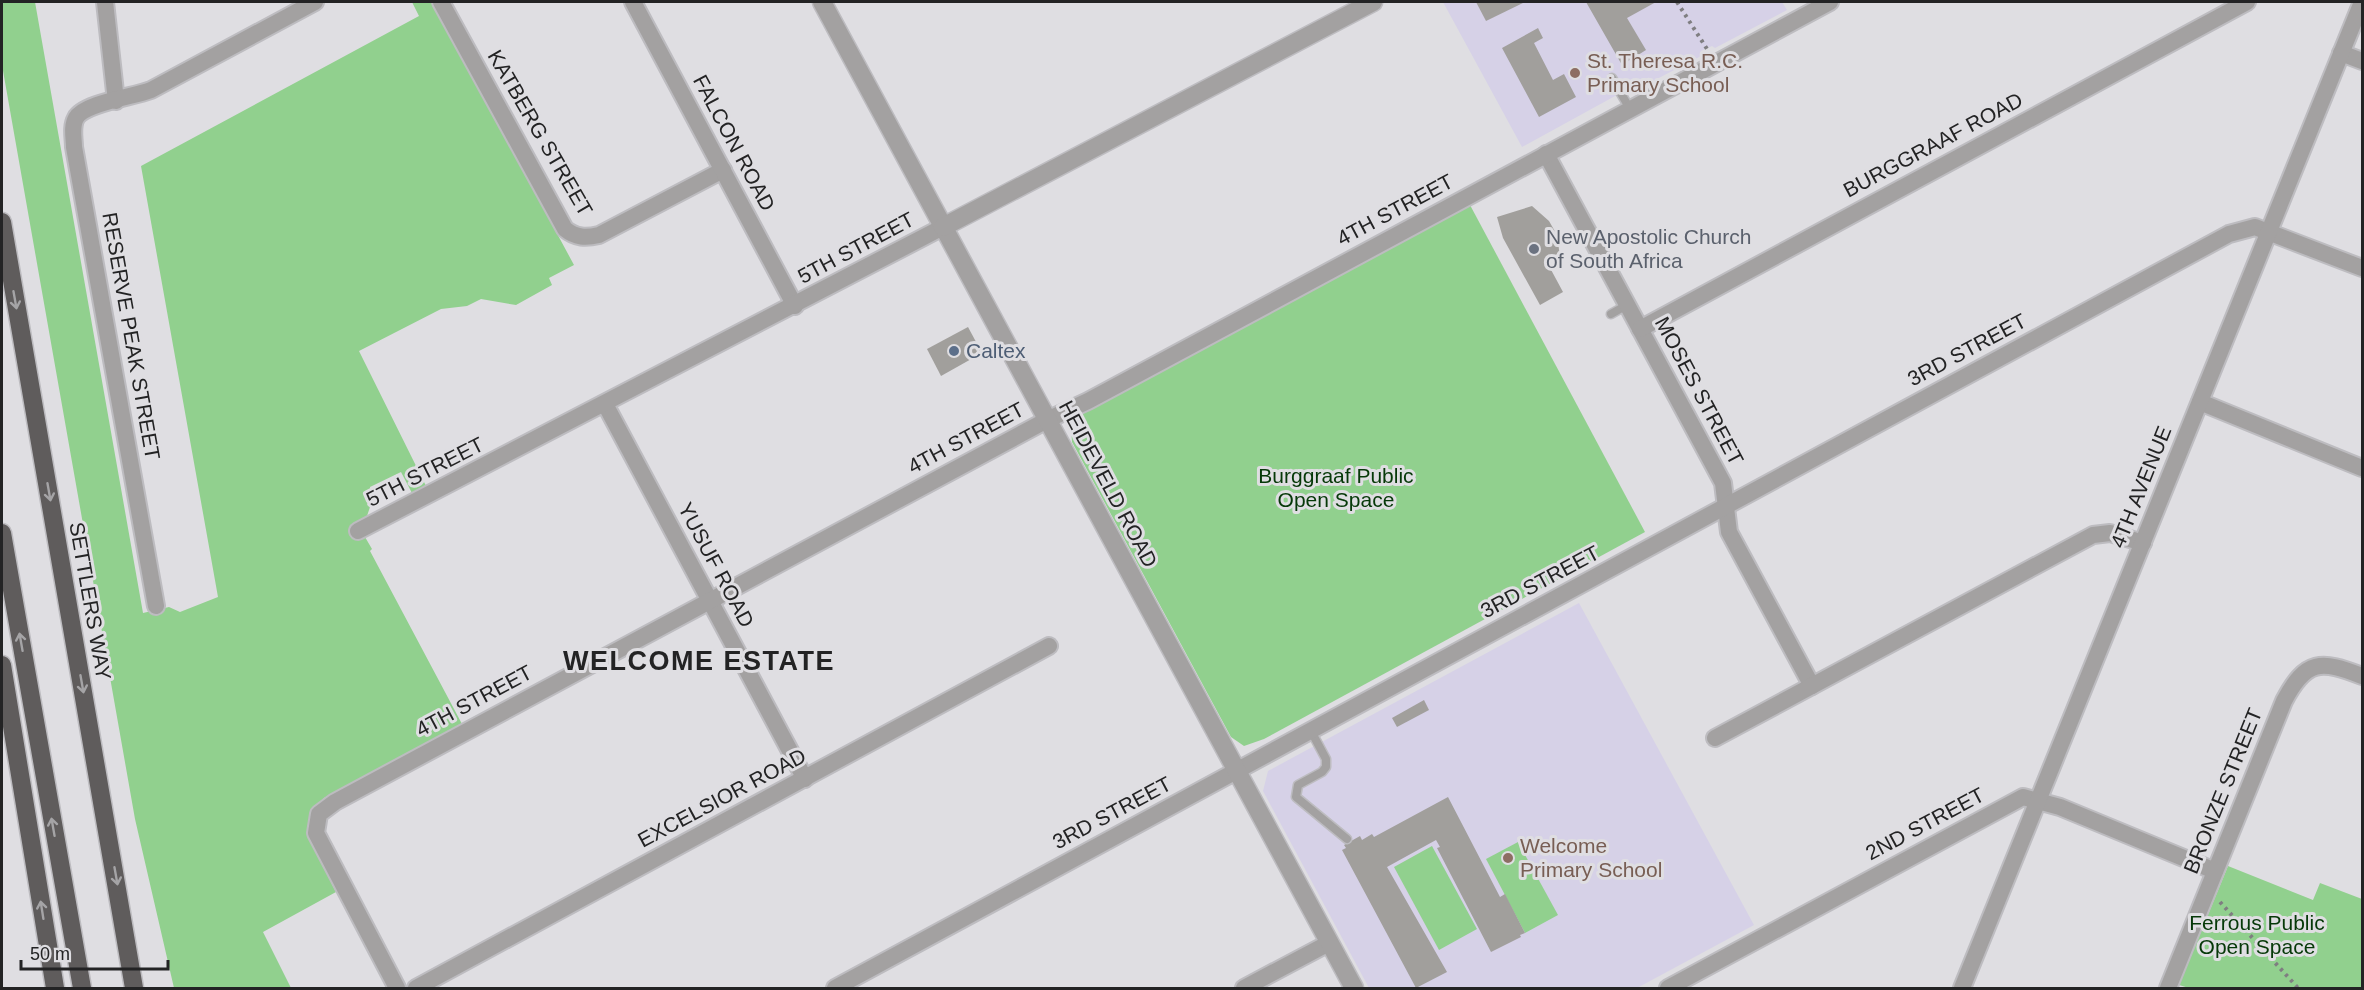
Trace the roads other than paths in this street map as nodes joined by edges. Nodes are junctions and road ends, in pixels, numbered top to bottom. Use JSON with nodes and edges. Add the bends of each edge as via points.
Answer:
{"nodes":[{"id":1,"x":105,"y":2,"type":"edge"},
{"id":2,"x":315,"y":2,"type":"edge"},
{"id":3,"x":441,"y":2,"type":"edge"},
{"id":4,"x":633,"y":2,"type":"edge"},
{"id":5,"x":822,"y":2,"type":"edge"},
{"id":6,"x":1373,"y":2,"type":"edge"},
{"id":7,"x":1830,"y":2,"type":"edge"},
{"id":8,"x":2247,"y":2,"type":"edge"},
{"id":9,"x":2362,"y":2,"type":"edge"},
{"id":10,"x":286,"y":8,"type":"edge"},
{"id":11,"x":2341,"y":53,"type":"junction"},
{"id":12,"x":2362,"y":61,"type":"edge"},
{"id":13,"x":1612,"y":78,"type":"dead end"},
{"id":14,"x":116,"y":101,"type":"junction"},
{"id":15,"x":1630,"y":109,"type":"junction"},
{"id":16,"x":1546,"y":154,"type":"junction"},
{"id":17,"x":723,"y":170,"type":"junction"},
{"id":18,"x":2,"y":222,"type":"edge"},
{"id":19,"x":944,"y":227,"type":"junction"},
{"id":20,"x":2269,"y":231,"type":"junction"},
{"id":21,"x":2362,"y":268,"type":"edge"},
{"id":22,"x":1627,"y":305,"type":"junction"},
{"id":23,"x":795,"y":306,"type":"junction"},
{"id":24,"x":1611,"y":314,"type":"dead end"},
{"id":25,"x":1640,"y":329,"type":"junction"},
{"id":26,"x":2200,"y":402,"type":"junction"},
{"id":27,"x":604,"y":404,"type":"junction"},
{"id":28,"x":1047,"y":420,"type":"junction"},
{"id":29,"x":2362,"y":468,"type":"edge"},
{"id":30,"x":1726,"y":507,"type":"junction"},
{"id":31,"x":358,"y":531,"type":"dead end"},
{"id":32,"x":2,"y":540,"type":"edge"},
{"id":33,"x":2143,"y":543,"type":"junction"},
{"id":34,"x":709,"y":600,"type":"junction"},
{"id":35,"x":156,"y":606,"type":"dead end"},
{"id":36,"x":1049,"y":646,"type":"dead end"},
{"id":37,"x":2,"y":665,"type":"edge"},
{"id":38,"x":2362,"y":676,"type":"edge"},
{"id":39,"x":1812,"y":686,"type":"junction"},
{"id":40,"x":1311,"y":731,"type":"junction"},
{"id":41,"x":1715,"y":738,"type":"dead end"},
{"id":42,"x":1237,"y":771,"type":"junction"},
{"id":43,"x":805,"y":779,"type":"junction"},
{"id":44,"x":2038,"y":802,"type":"junction"},
{"id":45,"x":1347,"y":839,"type":"dead end"},
{"id":46,"x":2215,"y":871,"type":"junction"},
{"id":47,"x":122,"y":910,"type":"junction"},
{"id":48,"x":1329,"y":942,"type":"junction"},
{"id":49,"x":55,"y":988,"type":"edge"},
{"id":50,"x":82,"y":988,"type":"edge"},
{"id":51,"x":134,"y":988,"type":"edge"},
{"id":52,"x":142,"y":988,"type":"edge"},
{"id":53,"x":397,"y":988,"type":"edge"},
{"id":54,"x":416,"y":988,"type":"edge"},
{"id":55,"x":835,"y":988,"type":"edge"},
{"id":56,"x":1244,"y":988,"type":"edge"},
{"id":57,"x":1353,"y":988,"type":"edge"},
{"id":58,"x":1668,"y":988,"type":"edge"},
{"id":59,"x":1962,"y":988,"type":"edge"},
{"id":60,"x":2168,"y":988,"type":"edge"}],
"edges":[{"from":1,"to":14,"type":"street"},
{"from":2,"to":10,"type":"street","name":"RESERVE PEAK STREET"},
{"from":3,"to":17,"type":"street","name":"KATBERG STREET","via":[[571,234],[599,235]]},
{"from":4,"to":17,"type":"street","name":"FALCON ROAD"},
{"from":5,"to":19,"type":"street","name":"HEIDEVELD ROAD"},
{"from":6,"to":19,"type":"street","name":"5TH STREET"},
{"from":7,"to":15,"type":"street","name":"4TH STREET"},
{"from":8,"to":25,"type":"street","name":"BURGGRAAF ROAD"},
{"from":9,"to":11,"type":"street","name":"4TH AVENUE"},
{"from":10,"to":14,"type":"street","name":"RESERVE PEAK STREET","via":[[151,90]]},
{"from":11,"to":12,"type":"street"},
{"from":11,"to":20,"type":"street","name":"4TH AVENUE"},
{"from":13,"to":15,"type":"lane"},
{"from":14,"to":35,"type":"street","name":"RESERVE PEAK STREET","via":[[90,106],[81,112],[73,127],[74,147]]},
{"from":15,"to":16,"type":"street","name":"4TH STREET"},
{"from":16,"to":22,"type":"street","name":"MOSES STREET"},
{"from":16,"to":28,"type":"street","name":"4TH STREET"},
{"from":17,"to":23,"type":"street","name":"FALCON ROAD"},
{"from":18,"to":47,"type":"highway","name":"SETTLERS WAY","one_way":true},
{"from":19,"to":23,"type":"street","name":"5TH STREET"},
{"from":19,"to":28,"type":"street","name":"HEIDEVELD ROAD"},
{"from":20,"to":21,"type":"street"},
{"from":20,"to":26,"type":"street","name":"4TH AVENUE"},
{"from":20,"to":30,"type":"street","name":"3RD STREET","via":[[2256,227],[2229,234]]},
{"from":22,"to":24,"type":"lane"},
{"from":22,"to":25,"type":"street","name":"MOSES STREET"},
{"from":23,"to":27,"type":"street","name":"5TH STREET"},
{"from":25,"to":30,"type":"street","name":"MOSES STREET","via":[[1724,483]]},
{"from":26,"to":29,"type":"street"},
{"from":26,"to":33,"type":"street","name":"4TH AVENUE"},
{"from":27,"to":31,"type":"street","name":"5TH STREET"},
{"from":27,"to":34,"type":"street","name":"YUSUF ROAD"},
{"from":28,"to":34,"type":"street","name":"4TH STREET"},
{"from":28,"to":42,"type":"street","name":"HEIDEVELD ROAD"},
{"from":30,"to":39,"type":"street","name":"MOSES STREET","via":[[1729,532]]},
{"from":30,"to":40,"type":"street","name":"3RD STREET"},
{"from":50,"to":32,"type":"highway","one_way":true},
{"from":33,"to":39,"type":"street","via":[[2109,533],[2093,535]]},
{"from":33,"to":44,"type":"street","name":"4TH AVENUE"},
{"from":34,"to":43,"type":"street","name":"YUSUF ROAD"},
{"from":34,"to":53,"type":"street","name":"4TH STREET","via":[[334,802],[319,814],[316,833],[324,852]]},
{"from":36,"to":43,"type":"street","name":"EXCELSIOR ROAD"},
{"from":49,"to":37,"type":"highway","one_way":true},
{"from":38,"to":46,"type":"street","name":"BRONZE STREET","via":[[2330,664],[2314,666],[2294,682]]},
{"from":39,"to":41,"type":"street"},
{"from":40,"to":42,"type":"street","name":"3RD STREET"},
{"from":40,"to":45,"type":"lane","via":[[1326,759],[1326,767],[1298,785],[1296,797]]},
{"from":42,"to":48,"type":"street","name":"HEIDEVELD ROAD"},
{"from":42,"to":55,"type":"street","name":"3RD STREET"},
{"from":43,"to":54,"type":"street","name":"EXCELSIOR ROAD"},
{"from":44,"to":46,"type":"street","name":"2ND STREET","via":[[2060,807]]},
{"from":44,"to":58,"type":"street","name":"2ND STREET","via":[[2023,797]]},
{"from":44,"to":59,"type":"street","name":"4TH AVENUE"},
{"from":46,"to":60,"type":"street","name":"BRONZE STREET"},
{"from":47,"to":51,"type":"highway","name":"SETTLERS WAY"},
{"from":47,"to":52,"type":"highway"},
{"from":48,"to":56,"type":"street"},
{"from":48,"to":57,"type":"street","name":"HEIDEVELD ROAD"}]}
